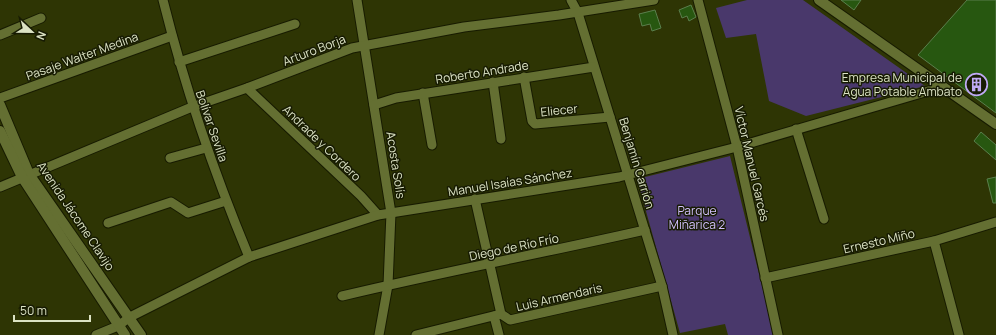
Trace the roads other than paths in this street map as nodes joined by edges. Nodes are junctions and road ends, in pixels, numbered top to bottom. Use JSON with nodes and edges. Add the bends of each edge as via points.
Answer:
{"nodes":[{"id":1,"x":163,"y":0,"type":"edge"},
{"id":2,"x":357,"y":0,"type":"edge"},
{"id":3,"x":571,"y":0,"type":"edge"},
{"id":4,"x":654,"y":0,"type":"edge"},
{"id":5,"x":698,"y":0,"type":"edge"},
{"id":6,"x":819,"y":0,"type":"edge"},
{"id":7,"x":577,"y":12,"type":"junction"},
{"id":8,"x":41,"y":18,"type":"dead end"},
{"id":9,"x":295,"y":24,"type":"dead end"},
{"id":10,"x":0,"y":35,"type":"edge"},
{"id":11,"x":172,"y":36,"type":"junction"},
{"id":12,"x":365,"y":45,"type":"junction"},
{"id":13,"x":179,"y":62,"type":"junction"},
{"id":14,"x":594,"y":67,"type":"junction"},
{"id":15,"x":524,"y":78,"type":"junction"},
{"id":16,"x":493,"y":82,"type":"junction"},
{"id":17,"x":942,"y":87,"type":"junction"},
{"id":18,"x":247,"y":88,"type":"junction"},
{"id":19,"x":423,"y":93,"type":"junction"},
{"id":20,"x":0,"y":98,"type":"edge"},
{"id":21,"x":0,"y":105,"type":"edge"},
{"id":22,"x":374,"y":105,"type":"junction"},
{"id":23,"x":192,"y":106,"type":"junction"},
{"id":24,"x":610,"y":117,"type":"junction"},
{"id":25,"x":996,"y":124,"type":"edge"},
{"id":26,"x":796,"y":130,"type":"junction"},
{"id":27,"x":0,"y":131,"type":"edge"},
{"id":28,"x":501,"y":138,"type":"dead end"},
{"id":29,"x":432,"y":145,"type":"dead end"},
{"id":30,"x":737,"y":147,"type":"junction"},
{"id":31,"x":206,"y":148,"type":"junction"},
{"id":32,"x":170,"y":158,"type":"dead end"},
{"id":33,"x":25,"y":175,"type":"junction"},
{"id":34,"x":627,"y":175,"type":"junction"},
{"id":35,"x":0,"y":187,"type":"edge"},
{"id":36,"x":475,"y":199,"type":"junction"},
{"id":37,"x":226,"y":201,"type":"junction"},
{"id":38,"x":391,"y":213,"type":"junction"},
{"id":39,"x":378,"y":215,"type":"junction"},
{"id":40,"x":824,"y":219,"type":"dead end"},
{"id":41,"x":996,"y":222,"type":"edge"},
{"id":42,"x":108,"y":223,"type":"dead end"},
{"id":43,"x":644,"y":230,"type":"junction"},
{"id":44,"x":934,"y":241,"type":"junction"},
{"id":45,"x":249,"y":257,"type":"junction"},
{"id":46,"x":490,"y":265,"type":"junction"},
{"id":47,"x":765,"y":278,"type":"junction"},
{"id":48,"x":388,"y":285,"type":"junction"},
{"id":49,"x":662,"y":286,"type":"junction"},
{"id":50,"x":342,"y":296,"type":"dead end"},
{"id":51,"x":498,"y":315,"type":"junction"},
{"id":52,"x":130,"y":318,"type":"junction"},
{"id":53,"x":118,"y":326,"type":"junction"},
{"id":54,"x":444,"y":332,"type":"edge"},
{"id":55,"x":96,"y":335,"type":"edge"},
{"id":56,"x":125,"y":335,"type":"edge"},
{"id":57,"x":141,"y":335,"type":"edge"},
{"id":58,"x":379,"y":335,"type":"edge"},
{"id":59,"x":416,"y":335,"type":"edge"},
{"id":60,"x":499,"y":335,"type":"edge"},
{"id":61,"x":673,"y":335,"type":"edge"},
{"id":62,"x":778,"y":335,"type":"edge"},
{"id":63,"x":959,"y":335,"type":"edge"}],
"edges":[{"from":1,"to":11,"type":"street","name":"Bolívar Sevilla"},
{"from":2,"to":12,"type":"street","name":"Acosta Solís"},
{"from":3,"to":7,"type":"street","name":"Benjamín Carrión"},
{"from":4,"to":7,"type":"street","name":"Arturo Borja"},
{"from":5,"to":30,"type":"street","name":"Víctor Manuel Garcés"},
{"from":6,"to":17,"type":"street"},
{"from":7,"to":12,"type":"street","name":"Arturo Borja","via":[[464,27]]},
{"from":7,"to":14,"type":"street","name":"Benjamín Carrión"},
{"from":8,"to":10,"type":"street"},
{"from":9,"to":13,"type":"street"},
{"from":11,"to":13,"type":"street","name":"Bolívar Sevilla"},
{"from":11,"to":20,"type":"street","name":"Pasaje Walter Medina"},
{"from":12,"to":18,"type":"street","name":"Arturo Borja"},
{"from":12,"to":22,"type":"street","name":"Acosta Solís"},
{"from":13,"to":23,"type":"street","name":"Bolívar Sevilla"},
{"from":14,"to":15,"type":"street","name":"Roberto Andrade"},
{"from":14,"to":24,"type":"street","name":"Benjamín Carrión"},
{"from":15,"to":16,"type":"street","name":"Roberto Andrade"},
{"from":15,"to":24,"type":"street","name":"Eliecer","via":[[532,121],[535,124]]},
{"from":16,"to":19,"type":"street","name":"Roberto Andrade"},
{"from":16,"to":28,"type":"street"},
{"from":17,"to":25,"type":"street"},
{"from":17,"to":26,"type":"street","name":"Manuel Isaías Sánchez"},
{"from":18,"to":23,"type":"street","name":"Arturo Borja"},
{"from":18,"to":39,"type":"street","name":"Andrade y Cordero"},
{"from":19,"to":22,"type":"street","name":"Roberto Andrade"},
{"from":19,"to":29,"type":"street"},
{"from":21,"to":33,"type":"street","name":"Avenida Jácome Clavijo"},
{"from":22,"to":38,"type":"street","name":"Acosta Solís"},
{"from":23,"to":31,"type":"street","name":"Bolívar Sevilla"},
{"from":23,"to":33,"type":"street","name":"Arturo Borja"},
{"from":24,"to":34,"type":"street","name":"Benjamín Carrión"},
{"from":26,"to":30,"type":"street","name":"Manuel Isaías Sánchez"},
{"from":26,"to":40,"type":"street"},
{"from":27,"to":33,"type":"street","name":"Avenida Jácome Clavijo"},
{"from":30,"to":34,"type":"street","name":"Manuel Isaías Sánchez"},
{"from":30,"to":47,"type":"street","name":"Víctor Manuel Garcés"},
{"from":31,"to":32,"type":"street"},
{"from":31,"to":37,"type":"street","name":"Bolívar Sevilla"},
{"from":33,"to":35,"type":"street","name":"Arturo Borja"},
{"from":33,"to":52,"type":"street","name":"Avenida Jácome Clavijo"},
{"from":33,"to":53,"type":"street","name":"Avenida Jácome Clavijo"},
{"from":34,"to":36,"type":"street","name":"Manuel Isaías Sánchez"},
{"from":34,"to":43,"type":"street","name":"Benjamín Carrión"},
{"from":36,"to":38,"type":"street","name":"Manuel Isaías Sánchez"},
{"from":36,"to":46,"type":"street"},
{"from":37,"to":42,"type":"street","via":[[188,213],[171,202]]},
{"from":37,"to":45,"type":"street","name":"Bolívar Sevilla"},
{"from":38,"to":39,"type":"street","name":"Manuel Isaías Sánchez"},
{"from":38,"to":48,"type":"street","name":"Acosta Solís"},
{"from":39,"to":45,"type":"street","name":"Manuel Isaías Sánchez"},
{"from":41,"to":44,"type":"street","name":"Ernesto Miño"},
{"from":43,"to":46,"type":"street","name":"Diego de Río Frío"},
{"from":43,"to":49,"type":"street","name":"Benjamín Carrión"},
{"from":44,"to":47,"type":"street","name":"Ernesto Miño"},
{"from":44,"to":63,"type":"street"},
{"from":45,"to":52,"type":"street","name":"Manuel Isaías Sánchez"},
{"from":46,"to":48,"type":"street","name":"Diego de Río Frío"},
{"from":46,"to":51,"type":"street"},
{"from":47,"to":62,"type":"street","name":"Víctor Manuel Garcés"},
{"from":48,"to":50,"type":"street","name":"Diego de Río Frío"},
{"from":48,"to":58,"type":"street","name":"Acosta Solís"},
{"from":49,"to":51,"type":"street","name":"Luis Armendaris","via":[[510,320]]},
{"from":49,"to":61,"type":"street","name":"Benjamín Carrión"},
{"from":51,"to":54,"type":"street","name":"Luis Armendaris"},
{"from":51,"to":60,"type":"street"},
{"from":52,"to":53,"type":"street","name":"Manuel Isaías Sánchez"},
{"from":52,"to":57,"type":"street","name":"Avenida Jácome Clavijo"},
{"from":53,"to":55,"type":"street","name":"Manuel Isaías Sánchez"},
{"from":53,"to":56,"type":"street","name":"Avenida Jácome Clavijo"},
{"from":54,"to":59,"type":"street","name":"Luis Armendaris"}]}
